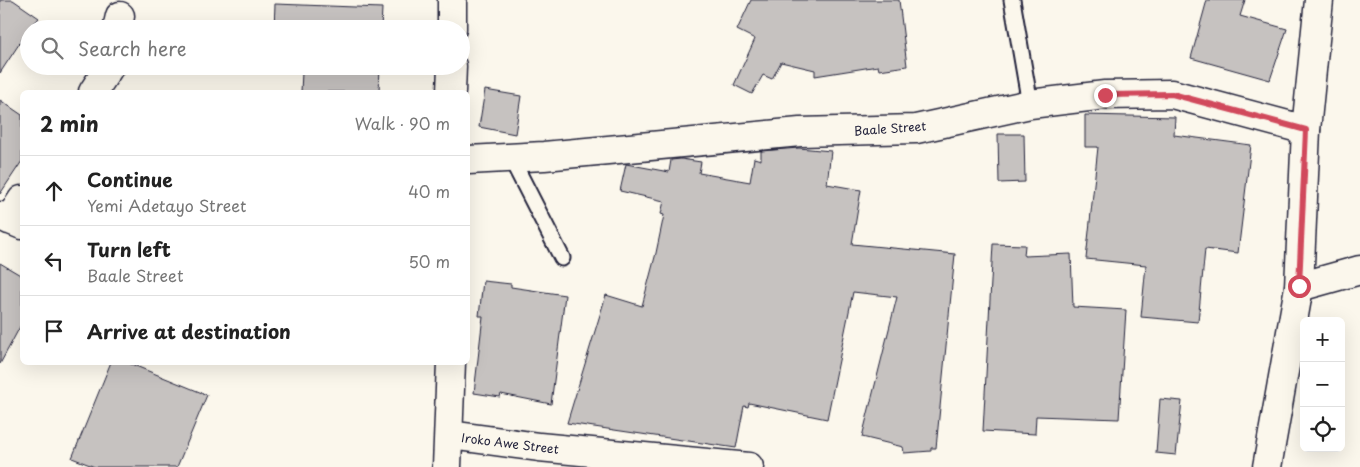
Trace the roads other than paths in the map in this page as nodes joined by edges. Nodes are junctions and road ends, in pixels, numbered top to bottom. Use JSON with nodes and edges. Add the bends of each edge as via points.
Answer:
{"nodes":[{"id":1,"x":452,"y":0,"type":"edge"},
{"id":2,"x":1012,"y":0,"type":"edge"},
{"id":3,"x":1319,"y":0,"type":"edge"},
{"id":4,"x":452,"y":20,"type":"edge"},
{"id":5,"x":104,"y":75,"type":"edge"},
{"id":6,"x":452,"y":75,"type":"edge"},
{"id":7,"x":93,"y":90,"type":"edge"},
{"id":8,"x":452,"y":90,"type":"edge"},
{"id":9,"x":1030,"y":104,"type":"junction"},
{"id":10,"x":1306,"y":130,"type":"junction"},
{"id":11,"x":510,"y":158,"type":"junction"},
{"id":12,"x":470,"y":160,"type":"edge"},
{"id":13,"x":562,"y":258,"type":"dead end"},
{"id":14,"x":1360,"y":270,"type":"edge"},
{"id":15,"x":1299,"y":286,"type":"junction"},
{"id":16,"x":452,"y":365,"type":"edge"},
{"id":17,"x":450,"y":435,"type":"junction"},
{"id":18,"x":447,"y":467,"type":"edge"},
{"id":19,"x":750,"y":467,"type":"edge"},
{"id":20,"x":1267,"y":467,"type":"edge"}],
"edges":[{"from":1,"to":4,"type":"street"},
{"from":2,"to":9,"type":"lane"},
{"from":3,"to":10,"type":"street"},
{"from":5,"to":7,"type":"street"},
{"from":6,"to":8,"type":"street"},
{"from":9,"to":10,"type":"street","name":"Baale Street","via":[[1105,95],[1172,94]]},
{"from":9,"to":11,"type":"street","name":"Baale Street","via":[[916,129],[800,132]]},
{"from":10,"to":15,"type":"street"},
{"from":11,"to":12,"type":"street","name":"Baale Street"},
{"from":11,"to":13,"type":"lane"},
{"from":14,"to":15,"type":"street"},
{"from":15,"to":20,"type":"street"},
{"from":16,"to":17,"type":"street"},
{"from":17,"to":18,"type":"street"},
{"from":17,"to":19,"type":"street","name":"Iroko Awe Street"}]}
